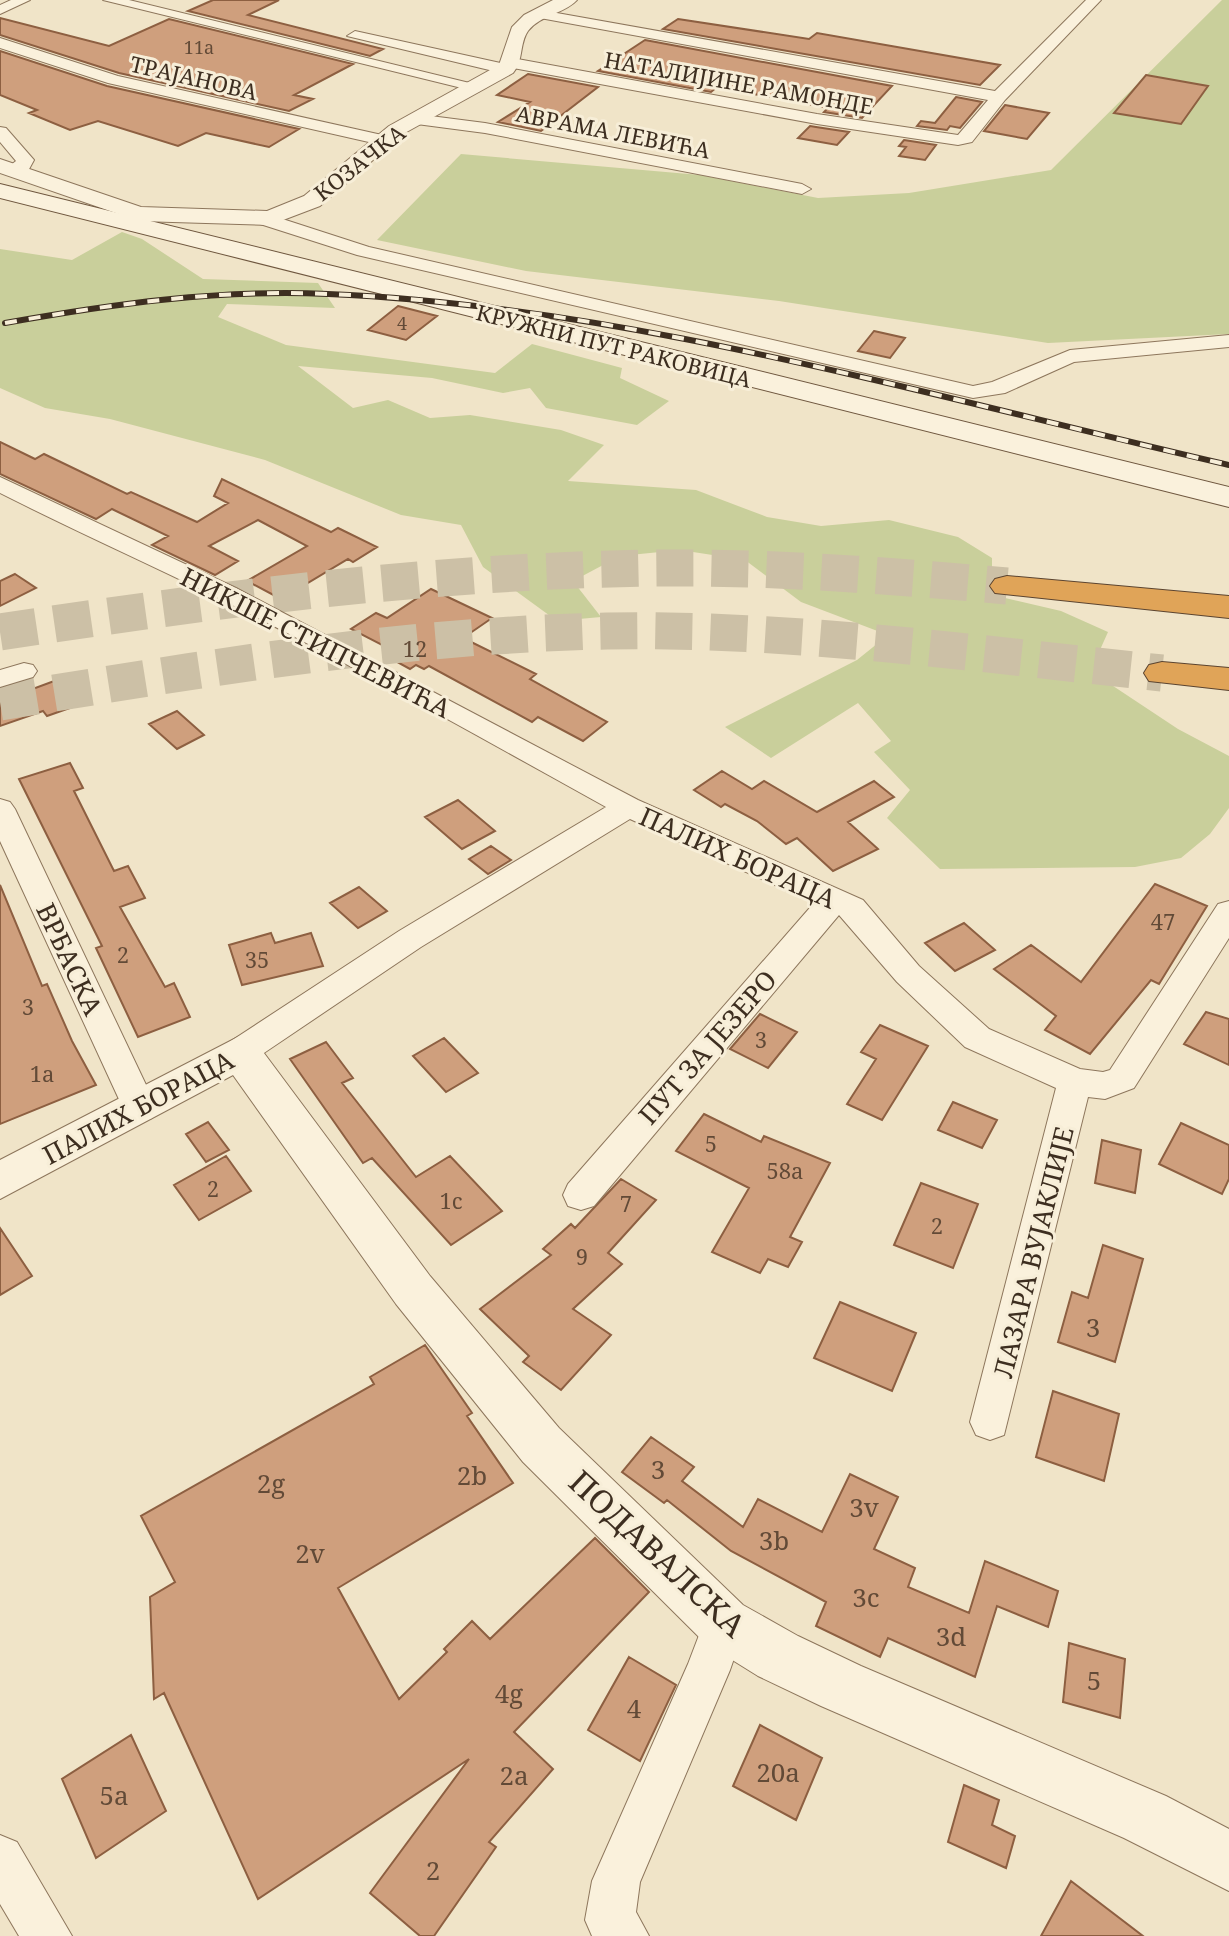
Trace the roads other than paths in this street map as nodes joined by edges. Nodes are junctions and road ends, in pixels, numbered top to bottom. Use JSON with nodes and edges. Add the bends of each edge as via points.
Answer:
{"nodes":[{"id":1,"x":110,"y":0,"type":"edge"},
{"id":2,"x":568,"y":0,"type":"edge"},
{"id":3,"x":1094,"y":0,"type":"edge"},
{"id":4,"x":540,"y":14,"type":"junction"},
{"id":5,"x":340,"y":33,"type":"dead end"},
{"id":6,"x":0,"y":43,"type":"edge"},
{"id":7,"x":509,"y":66,"type":"junction"},
{"id":8,"x":478,"y":87,"type":"junction"},
{"id":9,"x":999,"y":97,"type":"junction"},
{"id":10,"x":415,"y":119,"type":"junction"},
{"id":11,"x":0,"y":132,"type":"edge"},
{"id":12,"x":382,"y":140,"type":"junction"},
{"id":13,"x":4,"y":176,"type":"edge"},
{"id":14,"x":802,"y":189,"type":"dead end"},
{"id":15,"x":264,"y":219,"type":"junction"},
{"id":16,"x":1229,"y":341,"type":"edge"},
{"id":17,"x":0,"y":484,"type":"edge"},
{"id":18,"x":1229,"y":497,"type":"edge"},
{"id":19,"x":1007,"y":586,"type":"tunnel mouth"},
{"id":20,"x":1229,"y":607,"type":"edge"},
{"id":21,"x":1162,"y":673,"type":"tunnel mouth"},
{"id":22,"x":1229,"y":679,"type":"edge"},
{"id":23,"x":628,"y":807,"type":"junction"},
{"id":24,"x":0,"y":809,"type":"edge"},
{"id":25,"x":834,"y":900,"type":"junction"},
{"id":26,"x":1229,"y":912,"type":"edge"},
{"id":27,"x":240,"y":1052,"type":"junction"},
{"id":28,"x":1075,"y":1082,"type":"junction"},
{"id":29,"x":140,"y":1108,"type":"junction"},
{"id":30,"x":0,"y":1181,"type":"edge"},
{"id":31,"x":581,"y":1195,"type":"dead end"},
{"id":32,"x":990,"y":1422,"type":"dead end"},
{"id":33,"x":724,"y":1624,"type":"junction"},
{"id":34,"x":0,"y":1859,"type":"edge"},
{"id":35,"x":1229,"y":1861,"type":"edge"},
{"id":36,"x":47,"y":1936,"type":"edge"},
{"id":37,"x":624,"y":1936,"type":"edge"}],
"edges":[{"from":1,"to":8,"type":"street"},
{"from":2,"to":4,"type":"street"},
{"from":3,"to":9,"type":"street"},
{"from":4,"to":7,"type":"street","via":[[517,33]]},
{"from":4,"to":9,"type":"street"},
{"from":5,"to":7,"type":"street","name":"НАТАЛИЈИНЕ РАМОНДЕ"},
{"from":6,"to":12,"type":"street","name":"ТРАЈАНОВА","via":[[114,80]]},
{"from":7,"to":8,"type":"street","name":"КОЗАЧКА"},
{"from":7,"to":9,"type":"street","name":"НАТАЛИЈИНЕ РАМОНДЕ","via":[[958,140],[966,138]]},
{"from":8,"to":10,"type":"street","name":"КОЗАЧКА"},
{"from":10,"to":12,"type":"street","name":"КОЗАЧКА"},
{"from":10,"to":14,"type":"street","name":"АВРАМА ЛЕВИЋА"},
{"from":11,"to":13,"type":"street","via":[[25,160]]},
{"from":12,"to":15,"type":"street","name":"КОЗАЧКА","via":[[312,201]]},
{"from":13,"to":15,"type":"street","name":"КОЗАЧКА","via":[[139,214]]},
{"from":13,"to":18,"type":"main road","name":"КРУЖНИ ПУТ РАКОВИЦА"},
{"from":15,"to":16,"type":"street","via":[[408,262],[973,392],[997,388],[1070,356]]},
{"from":17,"to":23,"type":"street","name":"НИКШЕ СТИПЧЕВИЋА","via":[[227,593]]},
{"from":19,"to":20,"type":"highway"},
{"from":21,"to":22,"type":"highway"},
{"from":23,"to":25,"type":"street","name":"ПАЛИХ БОРАЦА"},
{"from":23,"to":27,"type":"street","name":"ПАЛИХ БОРАЦА","via":[[410,939]]},
{"from":24,"to":29,"type":"street","name":"ВРБАСКА"},
{"from":25,"to":28,"type":"street","name":"ПАЛИХ БОРАЦА","via":[[858,912],[908,974],[977,1038]]},
{"from":25,"to":31,"type":"street","name":"ПУТ ЗА ЈЕЗЕРО"},
{"from":26,"to":28,"type":"street","name":"ПАЛИХ БОРАЦА","via":[[1122,1079],[1105,1086]]},
{"from":27,"to":29,"type":"street","name":"ПАЛИХ БОРАЦА"},
{"from":27,"to":33,"type":"street","name":"ПОДАВАЛСКА","via":[[413,1290],[541,1445]]},
{"from":28,"to":32,"type":"street","name":"ЛАЗАРА ВУЈАКЛИЈЕ"},
{"from":29,"to":30,"type":"street","name":"ПАЛИХ БОРАЦА"},
{"from":33,"to":35,"type":"street","name":"ПОДАВАЛСКА","via":[[841,1686],[1145,1817]]},
{"from":33,"to":37,"type":"street","via":[[616,1881],[610,1920]]},
{"from":34,"to":36,"type":"street"}]}
